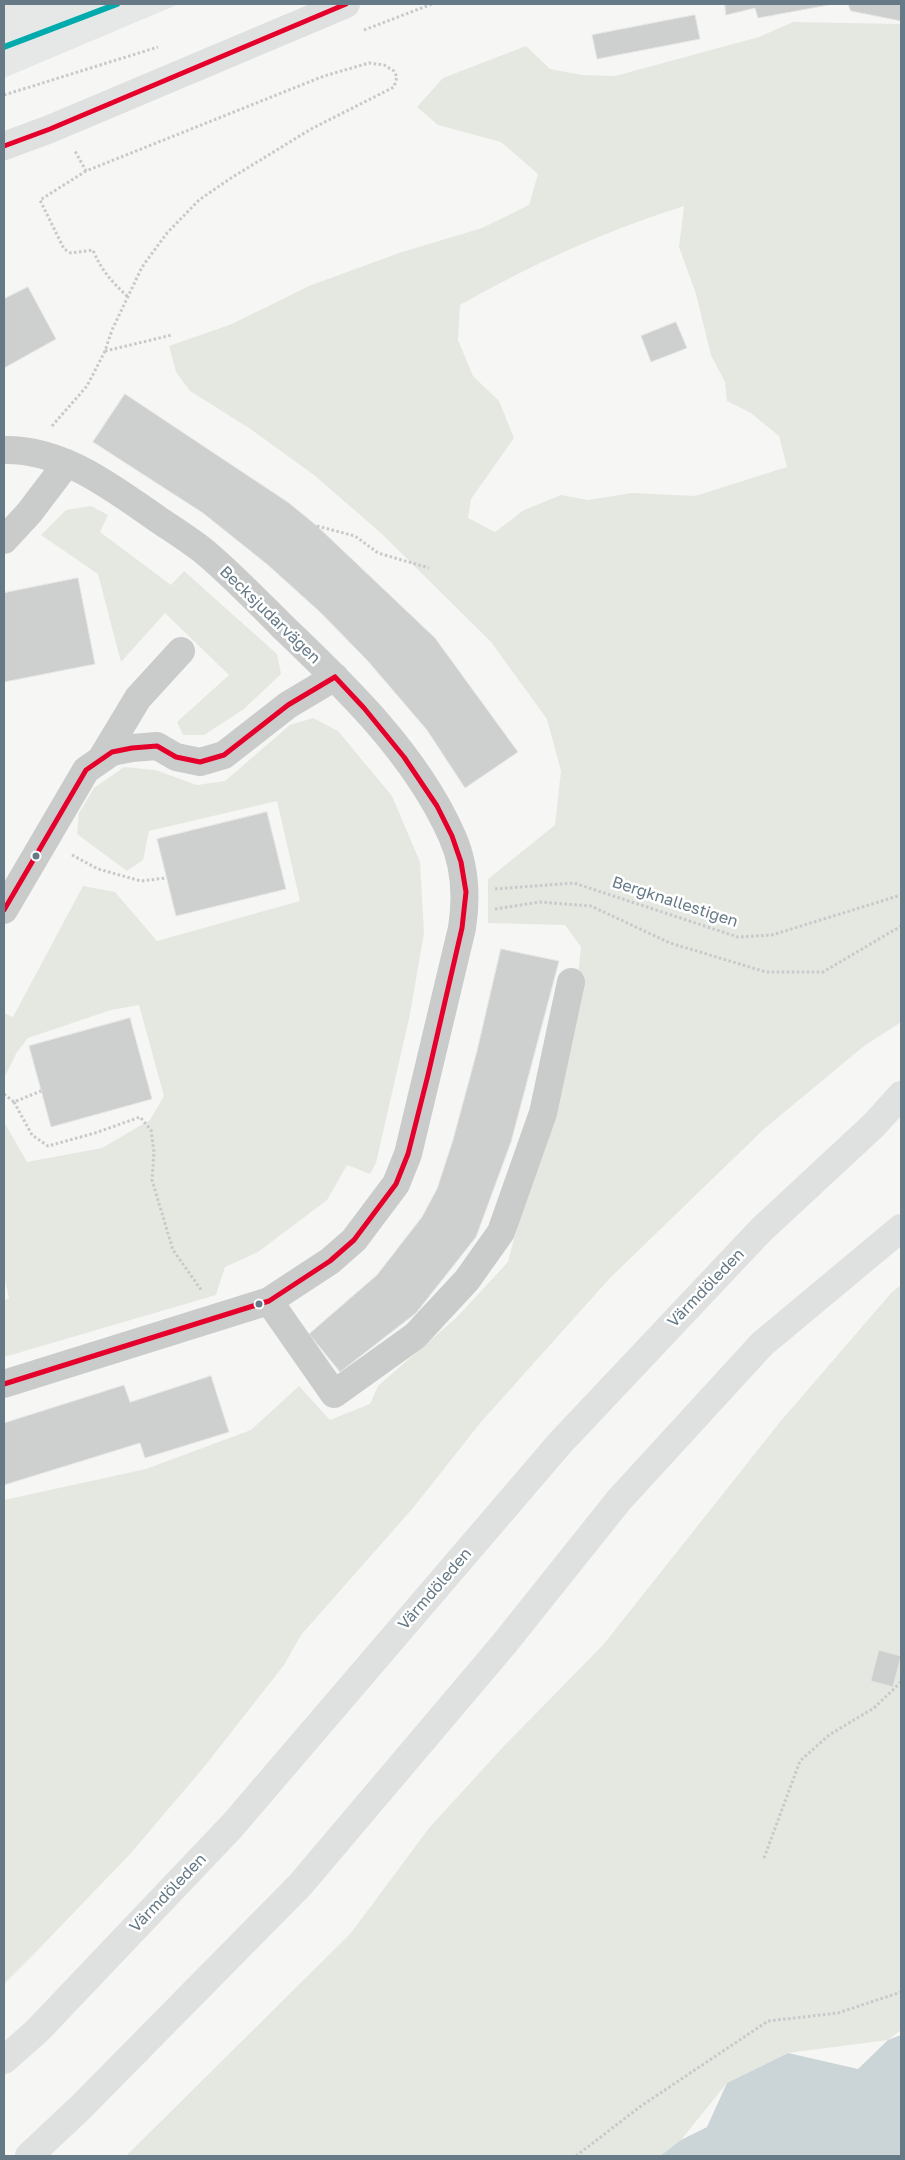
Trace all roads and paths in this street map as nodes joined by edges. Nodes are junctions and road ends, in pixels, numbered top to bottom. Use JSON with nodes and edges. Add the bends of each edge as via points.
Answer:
{"nodes":[{"id":1,"x":346,"y":4,"type":"edge"},
{"id":2,"x":164,"y":45,"type":"dead end"},
{"id":3,"x":4,"y":95,"type":"edge"},
{"id":4,"x":4,"y":146,"type":"edge"},
{"id":5,"x":75,"y":151,"type":"dead end"},
{"id":6,"x":86,"y":170,"type":"junction"},
{"id":7,"x":128,"y":297,"type":"junction"},
{"id":8,"x":172,"y":335,"type":"dead end"},
{"id":9,"x":105,"y":351,"type":"junction"},
{"id":10,"x":17,"y":451,"type":"edge"},
{"id":11,"x":67,"y":463,"type":"junction"},
{"id":12,"x":318,"y":526,"type":"dead end"},
{"id":13,"x":4,"y":540,"type":"edge"},
{"id":14,"x":429,"y":568,"type":"dead end"},
{"id":15,"x":182,"y":651,"type":"dead end"},
{"id":16,"x":335,"y":677,"type":"junction"},
{"id":17,"x":103,"y":756,"type":"junction"},
{"id":18,"x":44,"y":839,"type":"junction"},
{"id":19,"x":166,"y":878,"type":"dead end"},
{"id":20,"x":901,"y":895,"type":"edge"},
{"id":21,"x":465,"y":903,"type":"junction"},
{"id":22,"x":4,"y":910,"type":"edge"},
{"id":23,"x":901,"y":926,"type":"edge"},
{"id":24,"x":571,"y":982,"type":"dead end"},
{"id":25,"x":41,"y":1091,"type":"dead end"},
{"id":26,"x":4,"y":1094,"type":"edge"},
{"id":27,"x":901,"y":1096,"type":"edge"},
{"id":28,"x":14,"y":1102,"type":"junction"},
{"id":29,"x":901,"y":1107,"type":"edge"},
{"id":30,"x":874,"y":1125,"type":"junction"},
{"id":31,"x":901,"y":1228,"type":"edge"},
{"id":32,"x":205,"y":1295,"type":"dead end"},
{"id":33,"x":269,"y":1302,"type":"junction"},
{"id":34,"x":4,"y":1384,"type":"edge"},
{"id":35,"x":901,"y":1678,"type":"edge"},
{"id":36,"x":900,"y":1683,"type":"edge"},
{"id":37,"x":764,"y":1858,"type":"dead end"},
{"id":38,"x":901,"y":1992,"type":"edge"},
{"id":39,"x":4,"y":2060,"type":"edge"},
{"id":40,"x":29,"y":2156,"type":"edge"},
{"id":41,"x":576,"y":2156,"type":"edge"}],
"edges":[{"from":1,"to":4,"type":"main road"},
{"from":2,"to":3,"type":"path"},
{"from":5,"to":6,"type":"path"},
{"from":6,"to":7,"type":"path","via":[[40,200],[64,249],[71,253],[93,250],[108,278]]},
{"from":6,"to":7,"type":"path","via":[[324,76],[369,62],[384,65],[397,77],[394,87],[311,129],[199,200],[167,233],[142,267]]},
{"from":7,"to":9,"type":"path"},
{"from":8,"to":9,"type":"path"},
{"from":9,"to":10,"type":"path","via":[[86,386]]},
{"from":10,"to":11,"type":"street","name":"Becksjudarvägen"},
{"from":11,"to":13,"type":"street"},
{"from":11,"to":16,"type":"street","name":"Becksjudarvägen","via":[[110,486],[204,552]]},
{"from":12,"to":14,"type":"path","via":[[355,536],[378,552]]},
{"from":15,"to":17,"type":"street","via":[[138,698]]},
{"from":16,"to":17,"type":"street","via":[[288,705],[224,755],[200,762],[176,757],[157,746]]},
{"from":16,"to":21,"type":"street","name":"Becksjudarvägen","via":[[404,757],[437,806],[461,862]]},
{"from":17,"to":18,"type":"street","via":[[86,770]]},
{"from":18,"to":19,"type":"path","via":[[98,869],[141,881]]},
{"from":18,"to":22,"type":"street"},
{"from":20,"to":21,"type":"path","name":"Bergknallestigen","via":[[772,935],[738,937],[574,883]]},
{"from":21,"to":23,"type":"path","name":"Bergknallestigen","via":[[540,902],[591,906],[670,943],[766,972],[823,972]]},
{"from":21,"to":33,"type":"street","name":"Becksjudarvägen","via":[[411,1145],[396,1184],[354,1240],[330,1261]]},
{"from":24,"to":33,"type":"street","via":[[542,1113],[501,1232],[467,1280],[416,1336],[334,1394]]},
{"from":25,"to":28,"type":"path"},
{"from":26,"to":28,"type":"path"},
{"from":27,"to":30,"type":"main road"},
{"from":28,"to":32,"type":"path","via":[[32,1135],[48,1146],[140,1117],[151,1130],[154,1152],[152,1180],[173,1250]]},
{"from":29,"to":30,"type":"main road"},
{"from":30,"to":39,"type":"main road","name":"Värmdöleden","via":[[761,1230],[560,1443],[232,1826],[37,2031]]},
{"from":31,"to":40,"type":"main road","via":[[762,1344],[620,1500],[504,1644],[300,1885]]},
{"from":33,"to":34,"type":"street","name":"Becksjudarvägen"},
{"from":35,"to":36,"type":"path"},
{"from":36,"to":37,"type":"path","via":[[874,1708],[829,1735],[800,1761]]},
{"from":38,"to":41,"type":"path","via":[[838,2013],[768,2021],[641,2106]]}]}
